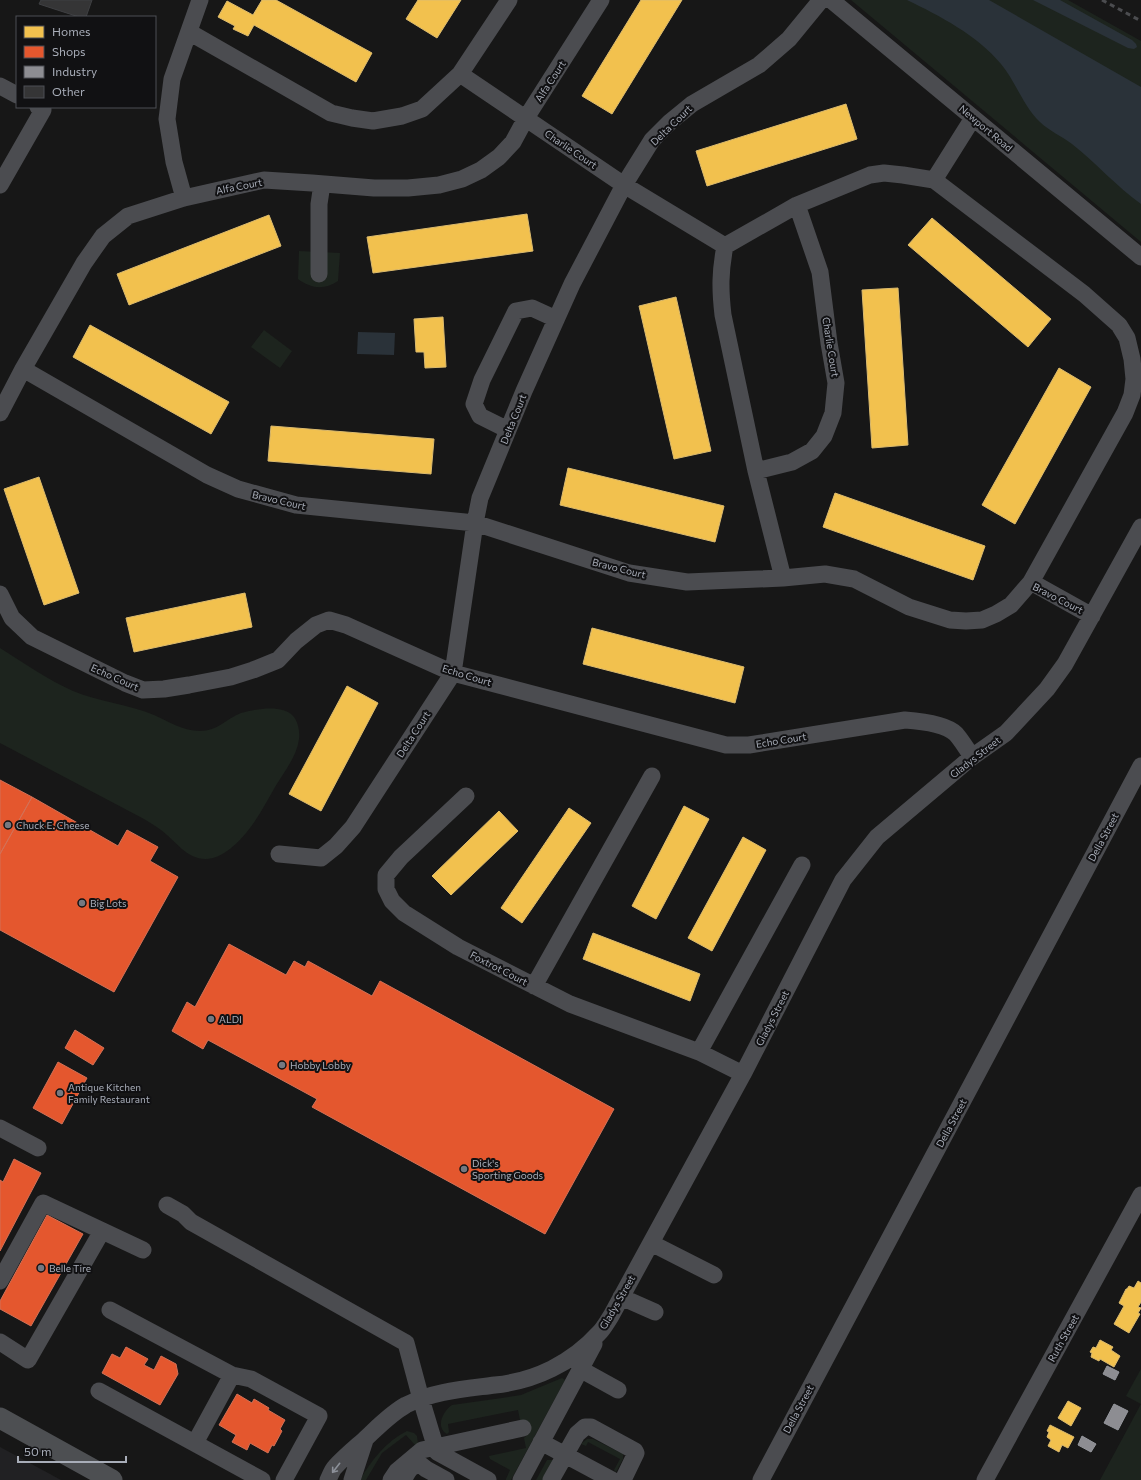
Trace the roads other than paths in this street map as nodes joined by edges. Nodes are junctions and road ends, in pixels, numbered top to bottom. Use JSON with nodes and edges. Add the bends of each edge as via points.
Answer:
{"nodes":[{"id":1,"x":200,"y":0,"type":"edge"},
{"id":2,"x":510,"y":0,"type":"edge"},
{"id":3,"x":601,"y":0,"type":"edge"},
{"id":4,"x":821,"y":0,"type":"edge"},
{"id":5,"x":831,"y":0,"type":"edge"},
{"id":6,"x":189,"y":32,"type":"junction"},
{"id":7,"x":460,"y":74,"type":"junction"},
{"id":8,"x":0,"y":86,"type":"edge"},
{"id":9,"x":16,"y":94,"type":"edge"},
{"id":10,"x":40,"y":108,"type":"edge"},
{"id":11,"x":526,"y":118,"type":"junction"},
{"id":12,"x":973,"y":118,"type":"junction"},
{"id":13,"x":934,"y":180,"type":"junction"},
{"id":14,"x":322,"y":184,"type":"junction"},
{"id":15,"x":624,"y":184,"type":"junction"},
{"id":16,"x":0,"y":185,"type":"edge"},
{"id":17,"x":184,"y":198,"type":"junction"},
{"id":18,"x":797,"y":205,"type":"junction"},
{"id":19,"x":725,"y":246,"type":"junction"},
{"id":20,"x":1141,"y":257,"type":"edge"},
{"id":21,"x":319,"y":274,"type":"dead end"},
{"id":22,"x":556,"y":319,"type":"junction"},
{"id":23,"x":23,"y":369,"type":"junction"},
{"id":24,"x":0,"y":413,"type":"edge"},
{"id":25,"x":508,"y":430,"type":"junction"},
{"id":26,"x":756,"y":471,"type":"junction"},
{"id":27,"x":475,"y":523,"type":"junction"},
{"id":28,"x":1141,"y":527,"type":"edge"},
{"id":29,"x":783,"y":578,"type":"junction"},
{"id":30,"x":1031,"y":582,"type":"junction"},
{"id":31,"x":0,"y":594,"type":"edge"},
{"id":32,"x":1092,"y":616,"type":"junction"},
{"id":33,"x":453,"y":673,"type":"junction"},
{"id":34,"x":972,"y":757,"type":"junction"},
{"id":35,"x":1141,"y":766,"type":"edge"},
{"id":36,"x":652,"y":776,"type":"dead end"},
{"id":37,"x":466,"y":796,"type":"dead end"},
{"id":38,"x":279,"y":854,"type":"dead end"},
{"id":39,"x":802,"y":865,"type":"dead end"},
{"id":40,"x":534,"y":986,"type":"junction"},
{"id":41,"x":699,"y":1052,"type":"junction"},
{"id":42,"x":743,"y":1074,"type":"junction"},
{"id":43,"x":0,"y":1128,"type":"edge"},
{"id":44,"x":38,"y":1148,"type":"dead end"},
{"id":45,"x":1141,"y":1195,"type":"edge"},
{"id":46,"x":167,"y":1205,"type":"dead end"},
{"id":47,"x":102,"y":1231,"type":"junction"},
{"id":48,"x":651,"y":1243,"type":"junction"},
{"id":49,"x":143,"y":1250,"type":"dead end"},
{"id":50,"x":714,"y":1275,"type":"dead end"},
{"id":51,"x":0,"y":1281,"type":"edge"},
{"id":52,"x":621,"y":1297,"type":"junction"},
{"id":53,"x":110,"y":1310,"type":"dead end"},
{"id":54,"x":656,"y":1312,"type":"dead end"},
{"id":55,"x":600,"y":1333,"type":"junction"},
{"id":56,"x":0,"y":1342,"type":"edge"},
{"id":57,"x":580,"y":1369,"type":"junction"},
{"id":58,"x":232,"y":1375,"type":"junction"},
{"id":59,"x":618,"y":1390,"type":"dead end"},
{"id":60,"x":99,"y":1391,"type":"dead end"},
{"id":61,"x":421,"y":1399,"type":"junction"},
{"id":62,"x":0,"y":1418,"type":"edge"},
{"id":63,"x":523,"y":1428,"type":"dead end"},
{"id":64,"x":366,"y":1438,"type":"junction"},
{"id":65,"x":541,"y":1442,"type":"junction"},
{"id":66,"x":195,"y":1443,"type":"junction"},
{"id":67,"x":436,"y":1447,"type":"junction"},
{"id":68,"x":567,"y":1456,"type":"junction"},
{"id":69,"x":422,"y":1465,"type":"junction"},
{"id":70,"x":112,"y":1480,"type":"edge"},
{"id":71,"x":262,"y":1480,"type":"edge"},
{"id":72,"x":284,"y":1480,"type":"edge"},
{"id":73,"x":328,"y":1480,"type":"edge"},
{"id":74,"x":352,"y":1480,"type":"edge"},
{"id":75,"x":391,"y":1480,"type":"edge"},
{"id":76,"x":403,"y":1480,"type":"edge"},
{"id":77,"x":446,"y":1480,"type":"edge"},
{"id":78,"x":464,"y":1480,"type":"edge"},
{"id":79,"x":488,"y":1480,"type":"edge"},
{"id":80,"x":521,"y":1480,"type":"edge"},
{"id":81,"x":551,"y":1480,"type":"edge"},
{"id":82,"x":557,"y":1480,"type":"edge"},
{"id":83,"x":614,"y":1480,"type":"edge"},
{"id":84,"x":623,"y":1480,"type":"edge"},
{"id":85,"x":760,"y":1480,"type":"edge"},
{"id":86,"x":985,"y":1480,"type":"edge"}],
"edges":[{"from":1,"to":6,"type":"street"},
{"from":2,"to":7,"type":"street"},
{"from":3,"to":11,"type":"street","name":"Alfa Court"},
{"from":4,"to":15,"type":"street","name":"Delta Court","via":[[789,39],[759,65],[692,104],[670,122],[652,140]]},
{"from":5,"to":12,"type":"street","name":"Newport Road"},
{"from":6,"to":7,"type":"street","via":[[331,113],[352,118],[373,120],[402,116],[422,109]]},
{"from":6,"to":17,"type":"street","via":[[172,79],[167,119],[174,162]]},
{"from":7,"to":11,"type":"street","name":"Charlie Court"},
{"from":8,"to":9,"type":"street"},
{"from":10,"to":16,"type":"street","via":[[43,110]]},
{"from":11,"to":14,"type":"street","name":"Alfa Court","via":[[512,142],[499,157],[462,179],[439,185],[408,188]]},
{"from":11,"to":15,"type":"street","name":"Charlie Court"},
{"from":12,"to":13,"type":"street"},
{"from":12,"to":20,"type":"street","name":"Newport Road"},
{"from":13,"to":18,"type":"street","via":[[903,174],[870,175]]},
{"from":13,"to":30,"type":"street","via":[[1084,294],[1119,325],[1132,359],[1132,395],[1125,413]]},
{"from":14,"to":17,"type":"street","name":"Alfa Court","via":[[264,180]]},
{"from":14,"to":21,"type":"street","via":[[319,204]]},
{"from":15,"to":19,"type":"street","name":"Charlie Court"},
{"from":15,"to":22,"type":"street","name":"Delta Court"},
{"from":17,"to":23,"type":"street","name":"Alfa Court","via":[[128,216],[103,236],[84,263]]},
{"from":18,"to":19,"type":"street"},
{"from":18,"to":26,"type":"street","name":"Charlie Court","via":[[820,272],[836,383],[834,413],[824,436],[812,451],[792,462]]},
{"from":19,"to":26,"type":"street","via":[[720,269],[723,315]]},
{"from":22,"to":25,"type":"street","name":"Delta Court"},
{"from":22,"to":25,"type":"street","via":[[532,308],[516,311],[482,380],[474,404],[480,416]]},
{"from":23,"to":24,"type":"street"},
{"from":23,"to":27,"type":"street","name":"Bravo Court","via":[[208,475],[238,489],[296,505]]},
{"from":25,"to":27,"type":"street","name":"Delta Court","via":[[480,498]]},
{"from":26,"to":29,"type":"street"},
{"from":27,"to":29,"type":"street","name":"Bravo Court","via":[[630,573],[687,582]]},
{"from":27,"to":33,"type":"street","name":"Delta Court"},
{"from":28,"to":32,"type":"street","name":"Gladys Street"},
{"from":29,"to":30,"type":"street","name":"Bravo Court","via":[[824,574],[854,579],[909,607],[950,620],[966,621],[982,620],[996,614],[1012,604]]},
{"from":30,"to":32,"type":"street","name":"Bravo Court"},
{"from":31,"to":33,"type":"street","name":"Echo Court","via":[[12,618],[32,637],[143,690],[189,685],[252,670],[278,660],[316,625],[329,620]]},
{"from":32,"to":34,"type":"street","name":"Gladys Street","via":[[1065,664],[1047,689],[1006,733]]},
{"from":33,"to":34,"type":"street","name":"Echo Court","via":[[726,745],[749,745],[905,720],[922,721],[955,733]]},
{"from":33,"to":38,"type":"street","name":"Delta Court","via":[[353,827],[336,846],[321,858]]},
{"from":34,"to":42,"type":"street","name":"Gladys Street","via":[[878,837],[843,880]]},
{"from":35,"to":85,"type":"street","name":"Della Street"},
{"from":36,"to":40,"type":"street"},
{"from":37,"to":40,"type":"street","name":"Foxtrot Court","via":[[401,856],[386,875],[386,889],[392,901],[404,913],[426,928]]},
{"from":39,"to":41,"type":"street"},
{"from":40,"to":41,"type":"street","name":"Foxtrot Court","via":[[570,1004]]},
{"from":41,"to":42,"type":"street","name":"Foxtrot Court"},
{"from":42,"to":48,"type":"street","name":"Gladys Street"},
{"from":43,"to":44,"type":"street"},
{"from":45,"to":86,"type":"street","name":"Ruth Street"},
{"from":46,"to":61,"type":"street","via":[[190,1222],[406,1343]]},
{"from":47,"to":49,"type":"street"},
{"from":47,"to":51,"type":"street","via":[[43,1203]]},
{"from":47,"to":56,"type":"street","via":[[28,1360]]},
{"from":48,"to":50,"type":"street"},
{"from":48,"to":52,"type":"street","name":"Gladys Street"},
{"from":52,"to":54,"type":"street"},
{"from":52,"to":55,"type":"street","name":"Gladys Street"},
{"from":53,"to":58,"type":"street"},
{"from":55,"to":57,"type":"street"},
{"from":55,"to":61,"type":"street","name":"Gladys Street","via":[[559,1366],[538,1375],[518,1382],[443,1392]]},
{"from":57,"to":59,"type":"street"},
{"from":57,"to":65,"type":"street"},
{"from":58,"to":66,"type":"street"},
{"from":58,"to":72,"type":"street","via":[[251,1379],[319,1416]]},
{"from":60,"to":66,"type":"street"},
{"from":61,"to":64,"type":"street","name":"Gladys Street","via":[[394,1412]]},
{"from":61,"to":67,"type":"street"},
{"from":62,"to":70,"type":"main road"},
{"from":63,"to":67,"type":"street"},
{"from":64,"to":73,"type":"street","name":"Gladys Street","one_way":true,"via":[[335,1467]]},
{"from":64,"to":74,"type":"street","name":"Gladys Street"},
{"from":65,"to":68,"type":"street"},
{"from":65,"to":80,"type":"street"},
{"from":66,"to":71,"type":"street"},
{"from":67,"to":75,"type":"street","via":[[422,1450],[397,1471]]},
{"from":67,"to":79,"type":"street","via":[[437,1452]]},
{"from":68,"to":81,"type":"street"},
{"from":68,"to":82,"type":"street"},
{"from":68,"to":83,"type":"street"},
{"from":68,"to":83,"type":"street","via":[[581,1439],[590,1435],[623,1451],[626,1459]]},
{"from":68,"to":84,"type":"street","via":[[576,1434],[585,1427],[591,1427],[635,1450],[635,1458]]},
{"from":69,"to":76,"type":"street","via":[[410,1468]]},
{"from":69,"to":77,"type":"street"},
{"from":69,"to":78,"type":"street","via":[[436,1465]]}]}
